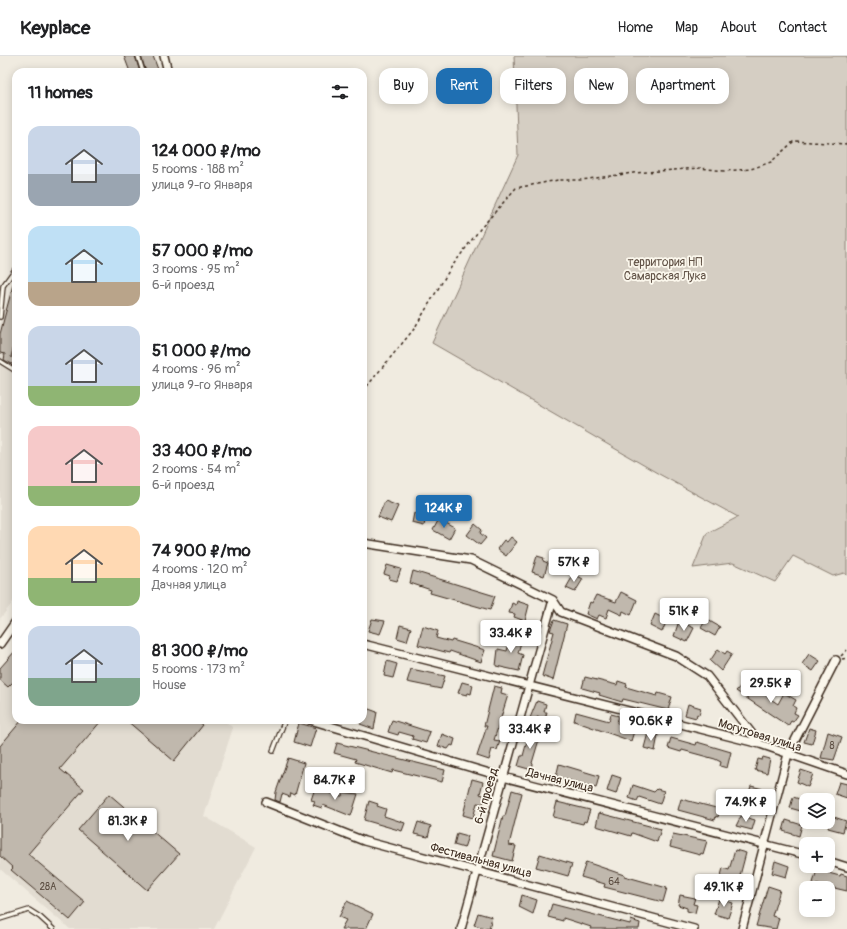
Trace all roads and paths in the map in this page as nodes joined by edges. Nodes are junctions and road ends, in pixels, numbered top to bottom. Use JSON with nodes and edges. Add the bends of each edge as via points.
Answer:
{"nodes":[{"id":1,"x":138,"y":56,"type":"edge"},
{"id":2,"x":164,"y":56,"type":"edge"},
{"id":3,"x":142,"y":68,"type":"edge"},
{"id":4,"x":167,"y":68,"type":"edge"},
{"id":5,"x":847,"y":144,"type":"edge"},
{"id":6,"x":12,"y":274,"type":"edge"},
{"id":7,"x":0,"y":317,"type":"edge"},
{"id":8,"x":0,"y":361,"type":"edge"},
{"id":9,"x":12,"y":368,"type":"edge"},
{"id":10,"x":367,"y":386,"type":"edge"},
{"id":11,"x":367,"y":544,"type":"edge"},
{"id":12,"x":553,"y":600,"type":"junction"},
{"id":13,"x":12,"y":627,"type":"edge"},
{"id":14,"x":0,"y":644,"type":"edge"},
{"id":15,"x":367,"y":645,"type":"edge"},
{"id":16,"x":836,"y":660,"type":"dead end"},
{"id":17,"x":527,"y":686,"type":"junction"},
{"id":18,"x":283,"y":724,"type":"edge"},
{"id":19,"x":324,"y":724,"type":"edge"},
{"id":20,"x":760,"y":744,"type":"junction"},
{"id":21,"x":273,"y":751,"type":"dead end"},
{"id":22,"x":788,"y":754,"type":"junction"},
{"id":23,"x":847,"y":774,"type":"edge"},
{"id":24,"x":503,"y":777,"type":"junction"},
{"id":25,"x":266,"y":802,"type":"dead end"},
{"id":26,"x":764,"y":843,"type":"junction"},
{"id":27,"x":799,"y":853,"type":"edge"},
{"id":28,"x":835,"y":863,"type":"edge"},
{"id":29,"x":847,"y":867,"type":"edge"},
{"id":30,"x":477,"y":870,"type":"junction"},
{"id":31,"x":0,"y":919,"type":"edge"},
{"id":32,"x":53,"y":929,"type":"edge"},
{"id":33,"x":461,"y":929,"type":"edge"},
{"id":34,"x":694,"y":929,"type":"edge"},
{"id":35,"x":742,"y":929,"type":"edge"}],
"edges":[{"from":1,"to":3,"type":"lane"},
{"from":2,"to":4,"type":"street"},
{"from":5,"to":10,"type":"path","via":[[794,141],[771,162],[751,169],[724,171],[700,168],[633,173],[581,180],[558,180],[516,188],[480,229],[450,269],[414,329]]},
{"from":6,"to":7,"type":"lane","via":[[3,286]]},
{"from":8,"to":9,"type":"lane"},
{"from":11,"to":12,"type":"street","via":[[471,560]]},
{"from":12,"to":17,"type":"street","name":"6-й проезд"},
{"from":12,"to":20,"type":"street","via":[[561,612],[676,656],[708,676]]},
{"from":13,"to":14,"type":"street"},
{"from":15,"to":17,"type":"street","name":"Могутовая улица"},
{"from":16,"to":22,"type":"street"},
{"from":17,"to":20,"type":"street","name":"Могутовая улица"},
{"from":17,"to":24,"type":"street","name":"6-й проезд"},
{"from":18,"to":21,"type":"lane"},
{"from":19,"to":24,"type":"street","name":"Дачная улица"},
{"from":20,"to":22,"type":"street","name":"Могутовая улица"},
{"from":22,"to":23,"type":"street","name":"Могутовая улица"},
{"from":22,"to":26,"type":"street"},
{"from":24,"to":26,"type":"street","name":"Дачная улица"},
{"from":24,"to":30,"type":"street","name":"6-й проезд"},
{"from":25,"to":30,"type":"street","name":"Фестивальная улица","via":[[364,841]]},
{"from":26,"to":27,"type":"street","name":"Дачная улица"},
{"from":26,"to":35,"type":"street"},
{"from":28,"to":29,"type":"street"},
{"from":30,"to":33,"type":"street","name":"6-й проезд"},
{"from":30,"to":34,"type":"street","name":"Фестивальная улица"},
{"from":31,"to":32,"type":"lane","via":[[29,910]]}]}
